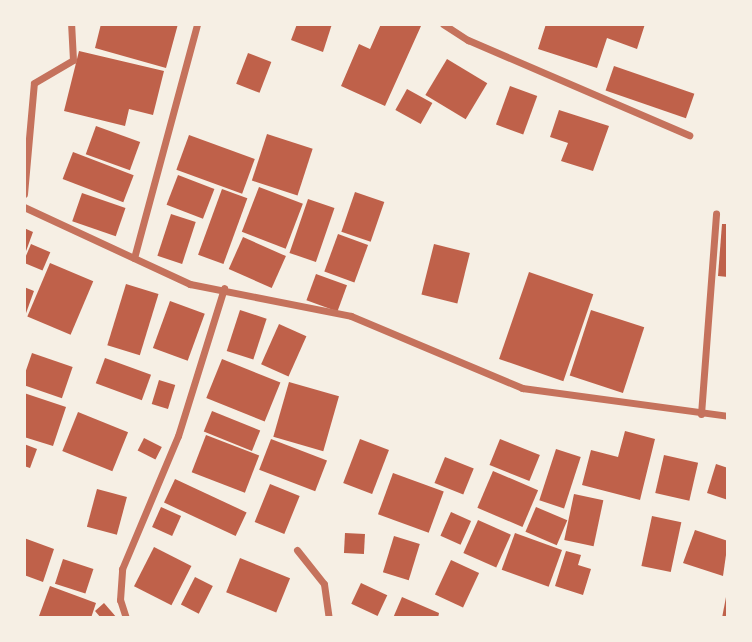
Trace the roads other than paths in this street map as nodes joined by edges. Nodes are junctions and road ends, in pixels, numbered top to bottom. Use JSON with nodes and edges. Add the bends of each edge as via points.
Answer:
{"nodes":[{"id":1,"x":71,"y":24,"type":"edge"},
{"id":2,"x":197,"y":24,"type":"edge"},
{"id":3,"x":443,"y":24,"type":"edge"},
{"id":4,"x":689,"y":135,"type":"dead end"},
{"id":5,"x":24,"y":194,"type":"edge"},
{"id":6,"x":24,"y":207,"type":"edge"},
{"id":7,"x":716,"y":214,"type":"dead end"},
{"id":8,"x":134,"y":258,"type":"junction"},
{"id":9,"x":223,"y":288,"type":"junction"},
{"id":10,"x":701,"y":414,"type":"junction"},
{"id":11,"x":727,"y":416,"type":"edge"},
{"id":12,"x":297,"y":550,"type":"dead end"},
{"id":13,"x":126,"y":618,"type":"edge"},
{"id":14,"x":329,"y":618,"type":"edge"}],
"edges":[{"from":1,"to":5,"type":"street","via":[[73,60],[34,83]]},
{"from":2,"to":8,"type":"street"},
{"from":3,"to":4,"type":"street","via":[[468,40]]},
{"from":6,"to":8,"type":"street"},
{"from":7,"to":10,"type":"street"},
{"from":8,"to":9,"type":"street","via":[[190,284]]},
{"from":9,"to":10,"type":"street","via":[[351,316],[522,388]]},
{"from":9,"to":13,"type":"street","via":[[178,436],[122,569],[120,600]]},
{"from":10,"to":11,"type":"street"},
{"from":12,"to":14,"type":"street","via":[[324,584]]}]}
